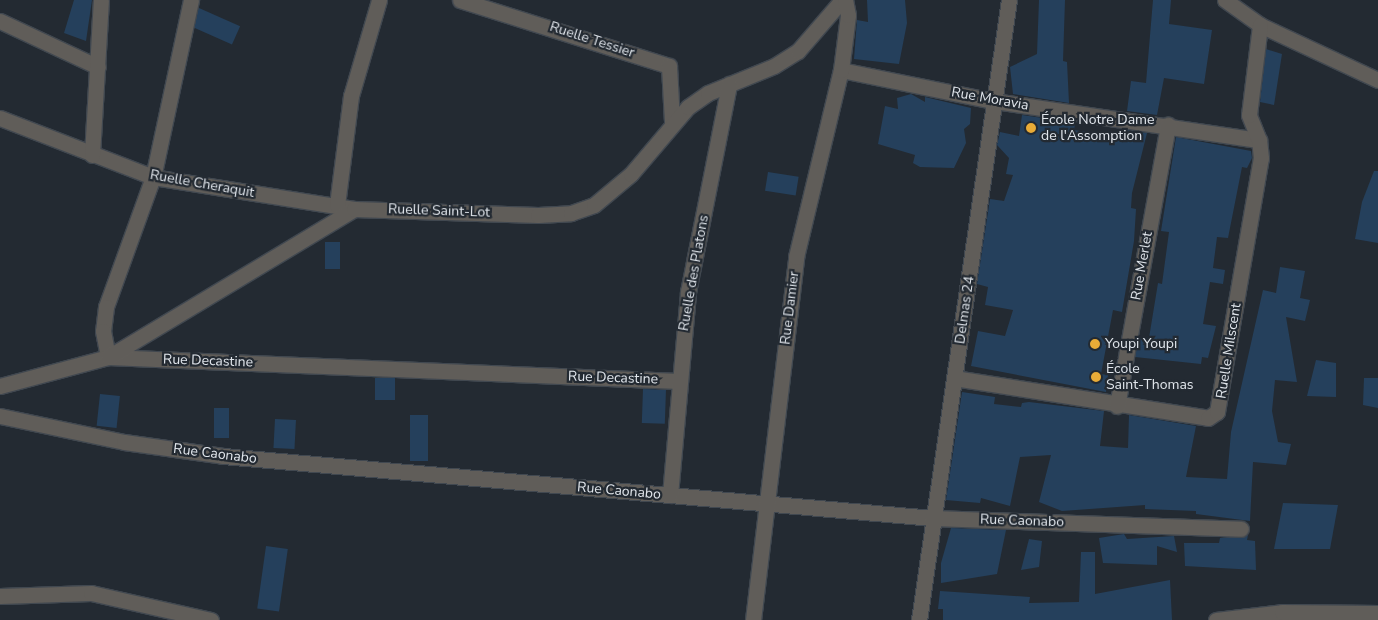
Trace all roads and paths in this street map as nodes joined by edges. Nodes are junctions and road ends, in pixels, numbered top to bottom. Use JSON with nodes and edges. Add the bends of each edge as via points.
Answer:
{"nodes":[{"id":1,"x":101,"y":0,"type":"edge"},
{"id":2,"x":191,"y":0,"type":"edge"},
{"id":3,"x":379,"y":0,"type":"edge"},
{"id":4,"x":460,"y":0,"type":"edge"},
{"id":5,"x":844,"y":0,"type":"edge"},
{"id":6,"x":1009,"y":0,"type":"edge"},
{"id":7,"x":1225,"y":0,"type":"edge"},
{"id":8,"x":0,"y":21,"type":"edge"},
{"id":9,"x":1260,"y":26,"type":"junction"},
{"id":10,"x":98,"y":67,"type":"junction"},
{"id":11,"x":841,"y":70,"type":"junction"},
{"id":12,"x":1378,"y":80,"type":"edge"},
{"id":13,"x":729,"y":84,"type":"junction"},
{"id":14,"x":994,"y":101,"type":"junction"},
{"id":15,"x":0,"y":118,"type":"edge"},
{"id":16,"x":672,"y":122,"type":"junction"},
{"id":17,"x":1168,"y":126,"type":"junction"},
{"id":18,"x":1259,"y":140,"type":"junction"},
{"id":19,"x":92,"y":155,"type":"junction"},
{"id":20,"x":153,"y":177,"type":"junction"},
{"id":21,"x":337,"y":205,"type":"junction"},
{"id":22,"x":354,"y":209,"type":"junction"},
{"id":23,"x":108,"y":357,"type":"junction"},
{"id":24,"x":954,"y":378,"type":"junction"},
{"id":25,"x":678,"y":381,"type":"junction"},
{"id":26,"x":0,"y":386,"type":"edge"},
{"id":27,"x":1117,"y":406,"type":"junction"},
{"id":28,"x":0,"y":416,"type":"edge"},
{"id":29,"x":670,"y":495,"type":"junction"},
{"id":30,"x":767,"y":504,"type":"junction"},
{"id":31,"x":933,"y":518,"type":"junction"},
{"id":32,"x":1241,"y":529,"type":"dead end"},
{"id":33,"x":0,"y":596,"type":"edge"},
{"id":34,"x":1378,"y":613,"type":"edge"},
{"id":35,"x":212,"y":620,"type":"edge"},
{"id":36,"x":753,"y":620,"type":"edge"},
{"id":37,"x":919,"y":620,"type":"edge"},
{"id":38,"x":1216,"y":620,"type":"edge"}],
"edges":[{"from":1,"to":10,"type":"street"},
{"from":2,"to":20,"type":"street"},
{"from":3,"to":21,"type":"street","via":[[351,96]]},
{"from":4,"to":16,"type":"street","name":"Ruelle Tessier","via":[[669,66]]},
{"from":5,"to":11,"type":"street","name":"Rue Damier","via":[[848,15]]},
{"from":5,"to":13,"type":"street","name":"Ruelle Saint-Lot","via":[[798,51],[774,66]]},
{"from":6,"to":14,"type":"street","name":"Delmas 24"},
{"from":7,"to":9,"type":"street"},
{"from":8,"to":10,"type":"street"},
{"from":9,"to":12,"type":"street"},
{"from":9,"to":18,"type":"street","name":"Ruelle Milscent","via":[[1249,115]]},
{"from":10,"to":19,"type":"street"},
{"from":11,"to":14,"type":"street","name":"Rue Moravia"},
{"from":11,"to":30,"type":"street","name":"Rue Damier","via":[[796,257]]},
{"from":13,"to":16,"type":"street","name":"Ruelle Saint-Lot","via":[[708,93]]},
{"from":13,"to":25,"type":"street","name":"Ruelle des Platons","via":[[688,292]]},
{"from":14,"to":17,"type":"street","name":"Rue Moravia"},
{"from":14,"to":24,"type":"street","name":"Delmas 24"},
{"from":15,"to":19,"type":"street","name":"Ruelle Cheraquit"},
{"from":16,"to":22,"type":"street","name":"Ruelle Saint-Lot","via":[[614,191],[594,205],[572,213]]},
{"from":17,"to":18,"type":"street","name":"Rue Moravia"},
{"from":17,"to":27,"type":"street","name":"Rue Merlet"},
{"from":18,"to":27,"type":"street","name":"Ruelle Milscent","via":[[1261,158],[1217,412],[1208,418]]},
{"from":19,"to":20,"type":"street","name":"Ruelle Cheraquit"},
{"from":20,"to":21,"type":"street","name":"Ruelle Cheraquit"},
{"from":20,"to":23,"type":"street","via":[[106,307],[102,331]]},
{"from":21,"to":22,"type":"street","name":"Ruelle Cheraquit"},
{"from":22,"to":23,"type":"street"},
{"from":23,"to":25,"type":"street","name":"Rue Decastine"},
{"from":23,"to":26,"type":"street"},
{"from":24,"to":27,"type":"street","name":"Ruelle Milscent"},
{"from":24,"to":31,"type":"street","name":"Delmas 24"},
{"from":25,"to":29,"type":"street","name":"Ruelle des Platons"},
{"from":28,"to":29,"type":"street","name":"Rue Caonabo","via":[[124,442],[223,456]]},
{"from":29,"to":30,"type":"street","name":"Rue Caonabo"},
{"from":30,"to":31,"type":"street","name":"Rue Caonabo"},
{"from":30,"to":36,"type":"street","name":"Rue Damier"},
{"from":31,"to":32,"type":"street","name":"Rue Caonabo"},
{"from":31,"to":37,"type":"street","name":"Delmas 24"},
{"from":33,"to":35,"type":"street","via":[[91,593]]},
{"from":34,"to":38,"type":"street","via":[[1282,612]]}]}
